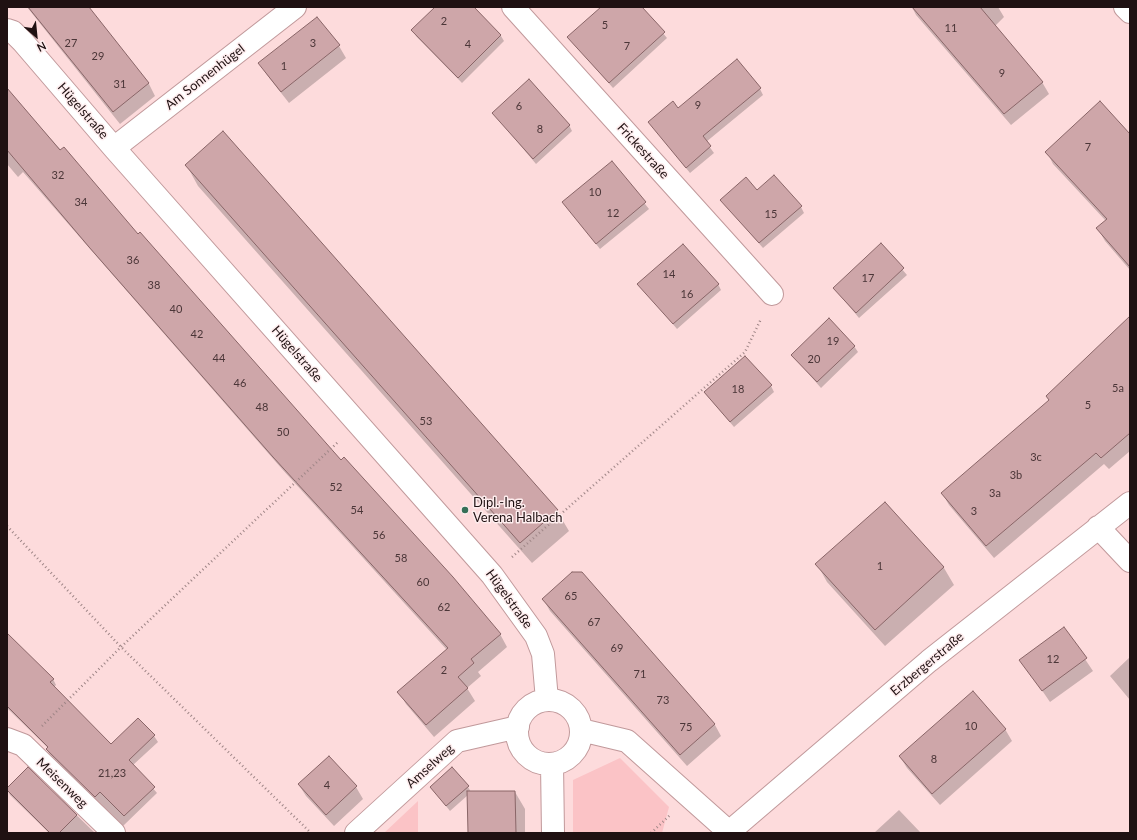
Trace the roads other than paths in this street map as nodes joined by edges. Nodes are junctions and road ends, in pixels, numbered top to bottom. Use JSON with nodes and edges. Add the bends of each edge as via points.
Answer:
{"nodes":[{"id":1,"x":295,"y":7,"type":"edge"},
{"id":2,"x":513,"y":7,"type":"edge"},
{"id":3,"x":1125,"y":7,"type":"edge"},
{"id":4,"x":1130,"y":12,"type":"edge"},
{"id":5,"x":7,"y":30,"type":"edge"},
{"id":6,"x":114,"y":148,"type":"junction"},
{"id":7,"x":772,"y":294,"type":"road end"},
{"id":8,"x":1130,"y":502,"type":"edge"},
{"id":9,"x":1098,"y":527,"type":"junction"},
{"id":10,"x":1130,"y":561,"type":"edge"},
{"id":11,"x":547,"y":700,"type":"junction"},
{"id":12,"x":518,"y":727,"type":"junction"},
{"id":13,"x":581,"y":730,"type":"junction"},
{"id":14,"x":15,"y":742,"type":"edge"},
{"id":15,"x":552,"y":764,"type":"junction"},
{"id":16,"x":114,"y":833,"type":"edge"},
{"id":17,"x":356,"y":833,"type":"edge"},
{"id":18,"x":553,"y":833,"type":"edge"},
{"id":19,"x":729,"y":833,"type":"edge"}],
"edges":[{"from":1,"to":6,"type":"street","name":"Am Sonnenhügel"},
{"from":2,"to":7,"type":"street","name":"Frickestraße"},
{"from":3,"to":4,"type":"street"},
{"from":5,"to":6,"type":"street","name":"Hügelstraße","via":[[23,42]]},
{"from":6,"to":11,"type":"street","name":"Hügelstraße","via":[[492,574],[536,636],[543,654]]},
{"from":8,"to":9,"type":"street","name":"Erzbergerstraße"},
{"from":9,"to":10,"type":"street"},
{"from":9,"to":19,"type":"street","name":"Erzbergerstraße","via":[[929,661]]},
{"from":11,"to":12,"type":"street","via":[[539,702],[525,712]]},
{"from":11,"to":13,"type":"street","via":[[570,708],[579,720]]},
{"from":12,"to":15,"type":"street","via":[[518,736],[526,754],[533,760]]},
{"from":12,"to":17,"type":"street","name":"Amselweg","via":[[457,741]]},
{"from":13,"to":15,"type":"street","via":[[580,740],[570,757]]},
{"from":13,"to":19,"type":"street","via":[[627,741]]},
{"from":14,"to":16,"type":"street","name":"Meisenweg"},
{"from":15,"to":18,"type":"street"}]}
